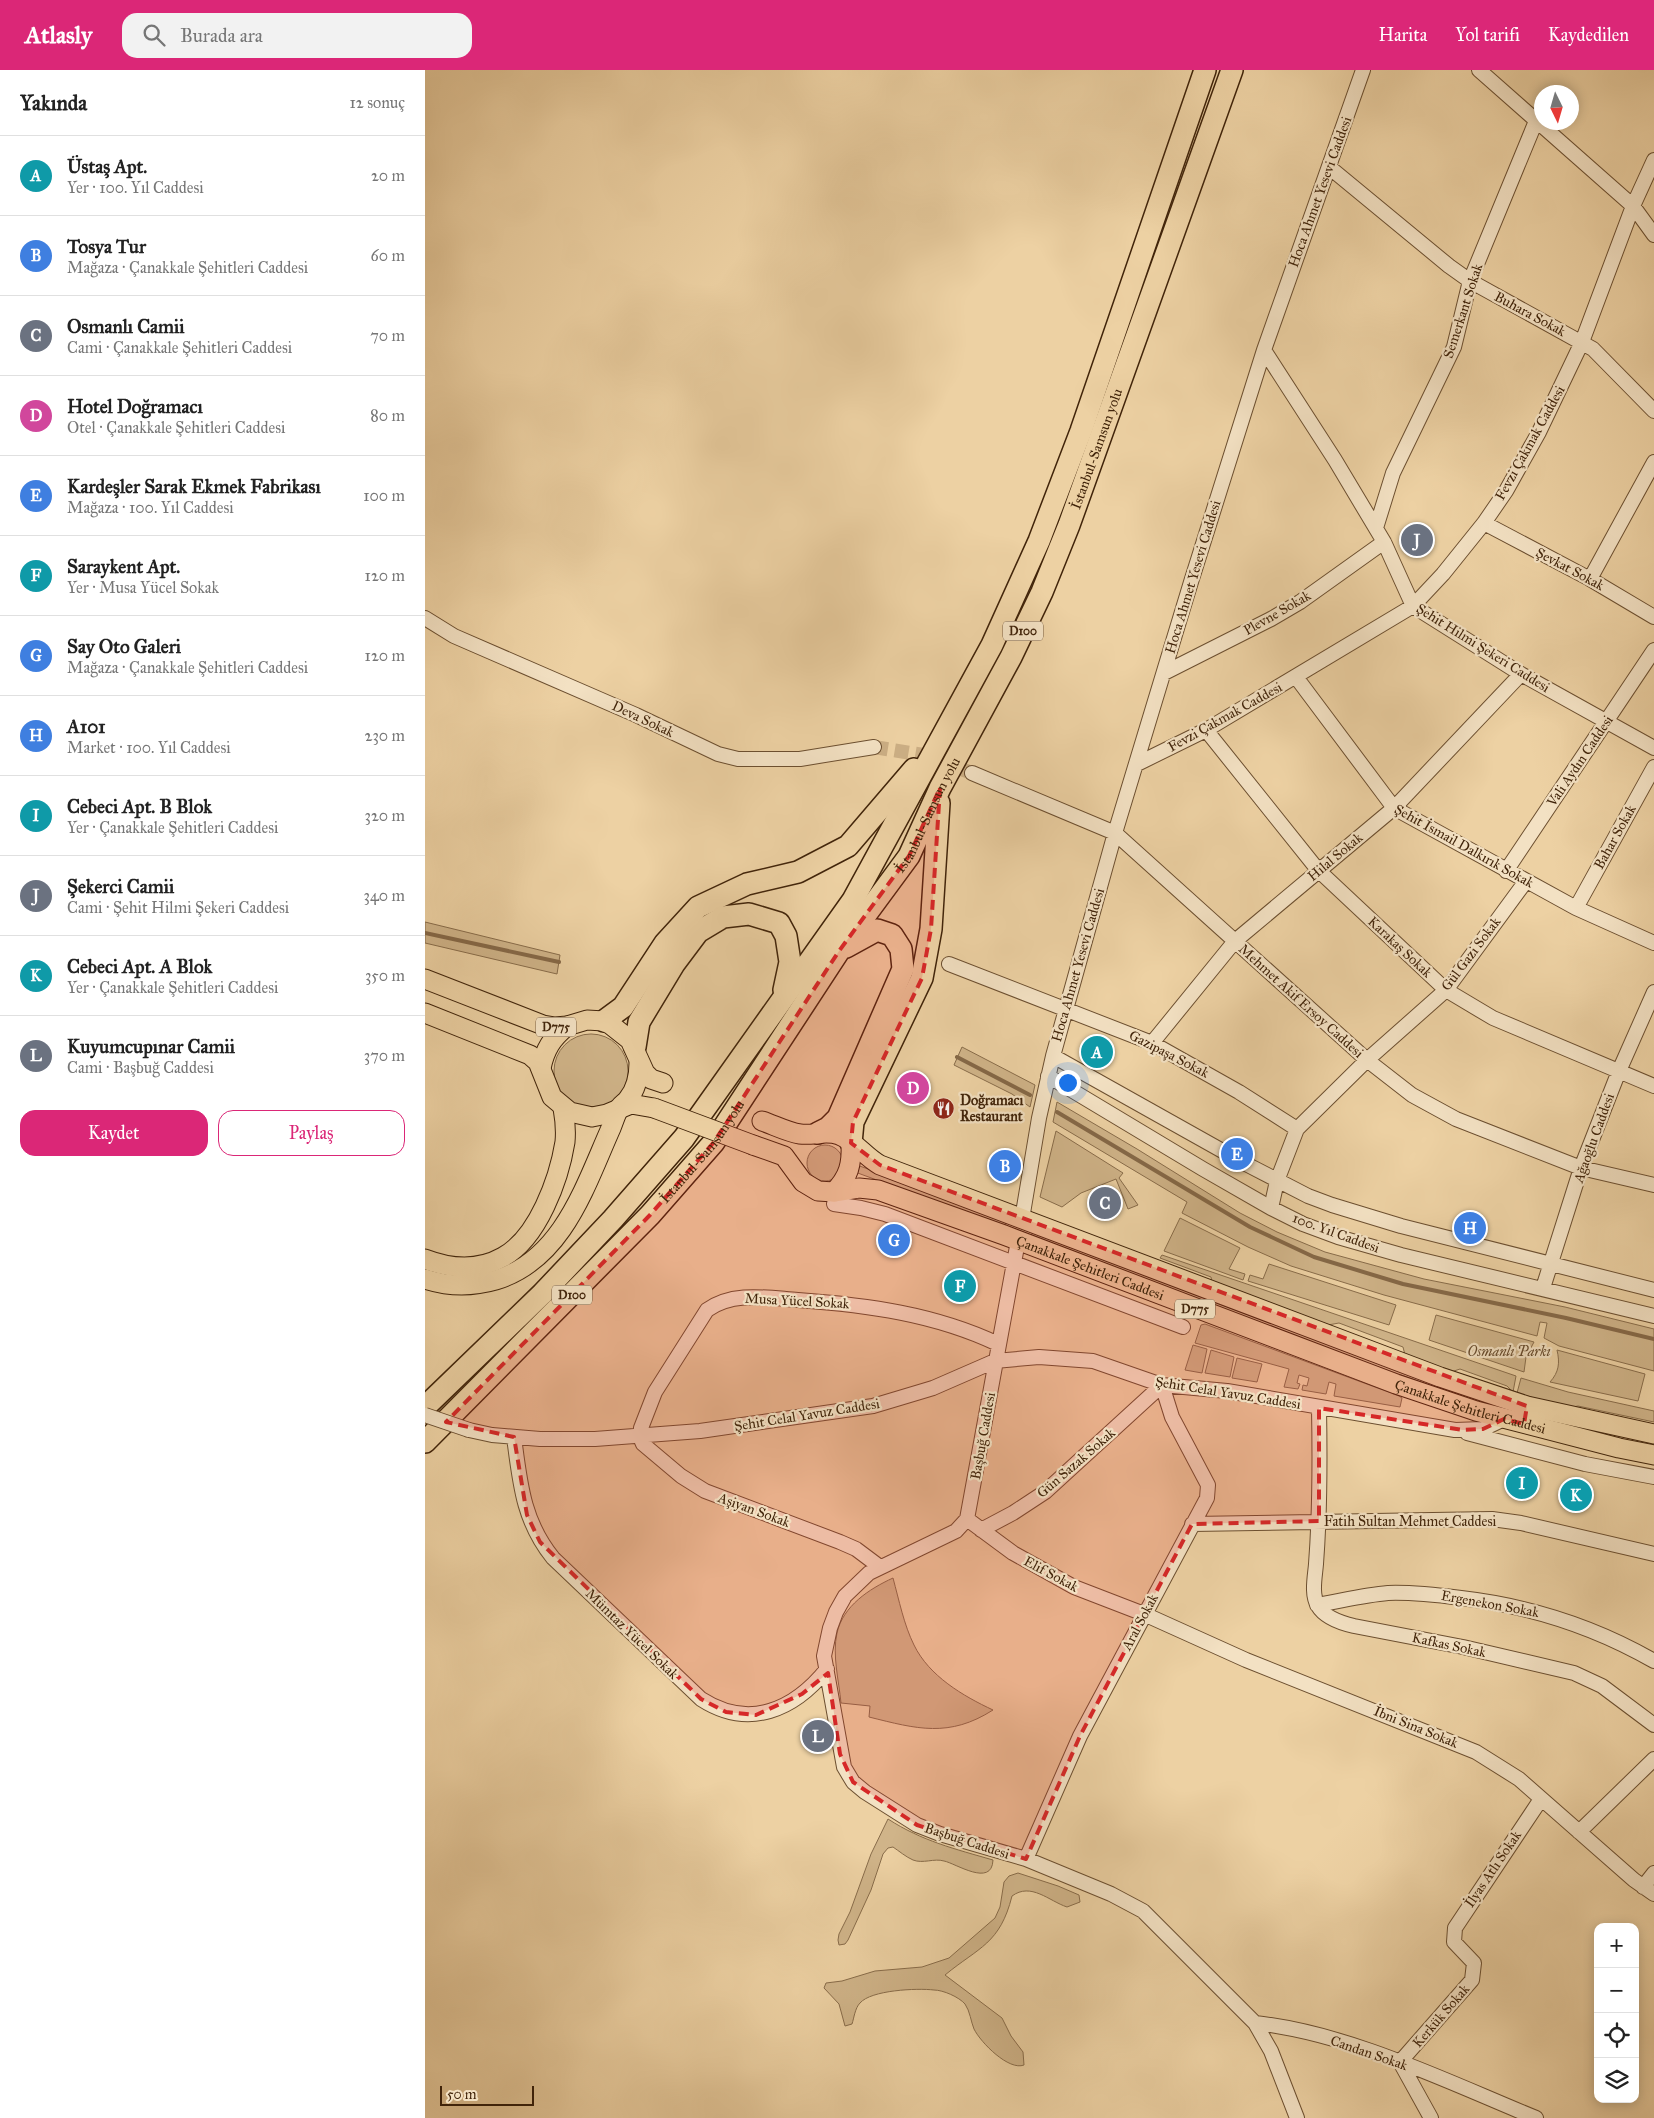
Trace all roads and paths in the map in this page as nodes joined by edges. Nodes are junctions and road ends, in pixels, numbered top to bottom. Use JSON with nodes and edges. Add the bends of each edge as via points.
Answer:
{"nodes":[{"id":1,"x":1205,"y":70,"type":"edge"},
{"id":2,"x":1232,"y":70,"type":"edge"},
{"id":3,"x":1363,"y":70,"type":"edge"},
{"id":4,"x":1479,"y":70,"type":"edge"},
{"id":5,"x":1534,"y":120,"type":"edge"},
{"id":6,"x":1534,"y":127,"type":"edge"},
{"id":7,"x":1545,"y":130,"type":"edge"},
{"id":8,"x":1654,"y":160,"type":"edge"},
{"id":9,"x":1329,"y":167,"type":"junction"},
{"id":10,"x":1633,"y":206,"type":"junction"},
{"id":11,"x":1654,"y":235,"type":"edge"},
{"id":12,"x":1471,"y":281,"type":"junction"},
{"id":13,"x":1582,"y":342,"type":"junction"},
{"id":14,"x":1263,"y":350,"type":"junction"},
{"id":15,"x":1654,"y":411,"type":"edge"},
{"id":16,"x":1654,"y":462,"type":"edge"},
{"id":17,"x":1484,"y":523,"type":"junction"},
{"id":18,"x":1376,"y":528,"type":"junction"},
{"id":19,"x":1384,"y":542,"type":"junction"},
{"id":20,"x":1590,"y":579,"type":"junction"},
{"id":21,"x":1413,"y":606,"type":"junction"},
{"id":22,"x":425,"y":618,"type":"edge"},
{"id":23,"x":1654,"y":618,"type":"edge"},
{"id":24,"x":1654,"y":650,"type":"edge"},
{"id":25,"x":1164,"y":673,"type":"junction"},
{"id":26,"x":1521,"y":674,"type":"junction"},
{"id":27,"x":1295,"y":677,"type":"junction"},
{"id":28,"x":1606,"y":722,"type":"junction"},
{"id":29,"x":1206,"y":730,"type":"junction"},
{"id":30,"x":943,"y":734,"type":"junction"},
{"id":31,"x":873,"y":747,"type":"tunnel mouth"},
{"id":32,"x":1654,"y":748,"type":"edge"},
{"id":33,"x":1137,"y":764,"type":"junction"},
{"id":34,"x":1654,"y":767,"type":"edge"},
{"id":35,"x":973,"y":773,"type":"tunnel mouth"},
{"id":36,"x":940,"y":788,"type":"junction"},
{"id":37,"x":1394,"y":808,"type":"junction"},
{"id":38,"x":1115,"y":833,"type":"junction"},
{"id":39,"x":1318,"y":870,"type":"junction"},
{"id":40,"x":1506,"y":871,"type":"junction"},
{"id":41,"x":1526,"y":881,"type":"junction"},
{"id":42,"x":1576,"y":908,"type":"junction"},
{"id":43,"x":1235,"y":941,"type":"junction"},
{"id":44,"x":1654,"y":943,"type":"edge"},
{"id":45,"x":839,"y":951,"type":"junction"},
{"id":46,"x":949,"y":964,"type":"dead end"},
{"id":47,"x":425,"y":979,"type":"edge"},
{"id":48,"x":1446,"y":990,"type":"junction"},
{"id":49,"x":1654,"y":992,"type":"edge"},
{"id":50,"x":782,"y":999,"type":"junction"},
{"id":51,"x":1065,"y":1008,"type":"junction"},
{"id":52,"x":425,"y":1013,"type":"edge"},
{"id":53,"x":603,"y":1021,"type":"junction"},
{"id":54,"x":567,"y":1026,"type":"junction"},
{"id":55,"x":1153,"y":1043,"type":"junction"},
{"id":56,"x":637,"y":1055,"type":"junction"},
{"id":57,"x":1053,"y":1056,"type":"junction"},
{"id":58,"x":1367,"y":1060,"type":"junction"},
{"id":59,"x":541,"y":1068,"type":"junction"},
{"id":60,"x":1619,"y":1071,"type":"junction"},
{"id":61,"x":1048,"y":1076,"type":"junction"},
{"id":62,"x":663,"y":1083,"type":"dead end"},
{"id":63,"x":1654,"y":1086,"type":"edge"},
{"id":64,"x":620,"y":1107,"type":"junction"},
{"id":65,"x":563,"y":1108,"type":"junction"},
{"id":66,"x":762,"y":1121,"type":"dead end"},
{"id":67,"x":1297,"y":1129,"type":"junction"},
{"id":68,"x":819,"y":1133,"type":"junction"},
{"id":69,"x":851,"y":1143,"type":"junction"},
{"id":70,"x":1581,"y":1168,"type":"junction"},
{"id":71,"x":798,"y":1175,"type":"junction"},
{"id":72,"x":1277,"y":1181,"type":"junction"},
{"id":73,"x":1654,"y":1185,"type":"edge"},
{"id":74,"x":834,"y":1198,"type":"junction"},
{"id":75,"x":1271,"y":1208,"type":"junction"},
{"id":76,"x":1022,"y":1219,"type":"junction"},
{"id":77,"x":1018,"y":1241,"type":"junction"},
{"id":78,"x":425,"y":1259,"type":"edge"},
{"id":79,"x":1014,"y":1262,"type":"junction"},
{"id":80,"x":1551,"y":1264,"type":"junction"},
{"id":81,"x":425,"y":1279,"type":"edge"},
{"id":82,"x":1117,"y":1279,"type":"junction"},
{"id":83,"x":1543,"y":1288,"type":"junction"},
{"id":84,"x":1654,"y":1290,"type":"edge"},
{"id":85,"x":1109,"y":1299,"type":"junction"},
{"id":86,"x":1654,"y":1316,"type":"edge"},
{"id":87,"x":1183,"y":1327,"type":"dead end"},
{"id":88,"x":998,"y":1344,"type":"junction"},
{"id":89,"x":995,"y":1361,"type":"junction"},
{"id":90,"x":1162,"y":1385,"type":"junction"},
{"id":91,"x":425,"y":1407,"type":"edge"},
{"id":92,"x":1319,"y":1408,"type":"junction"},
{"id":93,"x":425,"y":1415,"type":"edge"},
{"id":94,"x":1525,"y":1415,"type":"junction"},
{"id":95,"x":1504,"y":1419,"type":"junction"},
{"id":96,"x":1455,"y":1430,"type":"junction"},
{"id":97,"x":1654,"y":1434,"type":"edge"},
{"id":98,"x":640,"y":1436,"type":"junction"},
{"id":99,"x":514,"y":1438,"type":"junction"},
{"id":100,"x":425,"y":1442,"type":"edge"},
{"id":101,"x":1654,"y":1455,"type":"edge"},
{"id":102,"x":1654,"y":1477,"type":"edge"},
{"id":103,"x":967,"y":1519,"type":"junction"},
{"id":104,"x":1319,"y":1521,"type":"junction"},
{"id":105,"x":1192,"y":1524,"type":"junction"},
{"id":106,"x":981,"y":1530,"type":"junction"},
{"id":107,"x":1654,"y":1554,"type":"edge"},
{"id":108,"x":879,"y":1567,"type":"junction"},
{"id":109,"x":1317,"y":1605,"type":"junction"},
{"id":110,"x":1144,"y":1614,"type":"junction"},
{"id":111,"x":1654,"y":1661,"type":"edge"},
{"id":112,"x":827,"y":1669,"type":"junction"},
{"id":113,"x":1654,"y":1725,"type":"edge"},
{"id":114,"x":1654,"y":1759,"type":"edge"},
{"id":115,"x":1541,"y":1799,"type":"junction"},
{"id":116,"x":1579,"y":1832,"type":"junction"},
{"id":117,"x":1026,"y":1859,"type":"junction"},
{"id":118,"x":1654,"y":1873,"type":"edge"},
{"id":119,"x":1648,"y":1891,"type":"edge"},
{"id":120,"x":1474,"y":1962,"type":"joint"},
{"id":121,"x":1255,"y":2023,"type":"junction"},
{"id":122,"x":1401,"y":2062,"type":"junction"},
{"id":123,"x":1297,"y":2118,"type":"edge"},
{"id":124,"x":1431,"y":2118,"type":"edge"},
{"id":125,"x":1536,"y":2118,"type":"edge"}],
"edges":[{"from":1,"to":30,"type":"highway","name":"İstanbul-Samsun yolu","number":"D100","via":[[1059,493],[992,645]]},
{"from":2,"to":36,"type":"highway","name":"İstanbul-Samsun yolu","number":"D100","via":[[1042,592],[1011,658]]},
{"from":3,"to":9,"type":"street","name":"Hoca Ahmet Yesevi Caddesi"},
{"from":4,"to":5,"type":"street"},
{"from":6,"to":12,"type":"street","name":"Semerkant Sokak"},
{"from":7,"to":10,"type":"street"},
{"from":8,"to":10,"type":"street","name":"Fevzi Çakmak Caddesi"},
{"from":9,"to":12,"type":"street","name":"Buhara Sokak"},
{"from":9,"to":14,"type":"street","name":"Hoca Ahmet Yesevi Caddesi"},
{"from":10,"to":11,"type":"street"},
{"from":10,"to":13,"type":"street","name":"Fevzi Çakmak Caddesi"},
{"from":12,"to":13,"type":"street","name":"Buhara Sokak"},
{"from":12,"to":18,"type":"street","name":"Semerkant Sokak","via":[[1454,347],[1393,473]]},
{"from":13,"to":15,"type":"street","name":"Buhara Sokak"},
{"from":13,"to":17,"type":"street","name":"Fevzi Çakmak Caddesi","via":[[1526,456]]},
{"from":14,"to":18,"type":"street","name":"Şehit Hilmi Şekeri Caddesi"},
{"from":14,"to":25,"type":"street","name":"Hoca Ahmet Yesevi Caddesi"},
{"from":16,"to":20,"type":"street"},
{"from":17,"to":20,"type":"street","name":"Şevkat Sokak"},
{"from":17,"to":21,"type":"street","name":"Fevzi Çakmak Caddesi"},
{"from":18,"to":19,"type":"street","name":"Şehit Hilmi Şekeri Caddesi"},
{"from":19,"to":21,"type":"street","name":"Şehit Hilmi Şekeri Caddesi"},
{"from":19,"to":25,"type":"street","name":"Plevne Sokak","via":[[1300,602]]},
{"from":20,"to":23,"type":"street","name":"Şevkat Sokak"},
{"from":21,"to":26,"type":"street","name":"Şehit Hilmi Şekeri Caddesi"},
{"from":21,"to":27,"type":"street","name":"Fevzi Çakmak Caddesi"},
{"from":22,"to":31,"type":"street","name":"Deva Sokak","via":[[455,636],[718,754],[738,759],[800,759]]},
{"from":24,"to":28,"type":"street","name":"Vali Aydın Caddesi"},
{"from":25,"to":33,"type":"street","name":"Hoca Ahmet Yesevi Caddesi"},
{"from":26,"to":28,"type":"street","name":"Şehit Hilmi Şekeri Caddesi"},
{"from":26,"to":37,"type":"street","name":"Hilal Sokak"},
{"from":27,"to":29,"type":"street","name":"Fevzi Çakmak Caddesi"},
{"from":27,"to":37,"type":"street","name":"Şehit İsmail Dalkırık Sokak"},
{"from":28,"to":32,"type":"street","name":"Şehit Hilmi Şekeri Caddesi"},
{"from":28,"to":40,"type":"street","name":"Vali Aydın Caddesi"},
{"from":29,"to":33,"type":"street","name":"Fevzi Çakmak Caddesi"},
{"from":29,"to":39,"type":"street","name":"Karakaş Sokak"},
{"from":30,"to":50,"type":"highway","name":"İstanbul-Samsun yolu","number":"D100","via":[[853,900]]},
{"from":30,"to":53,"type":"highway","via":[[848,846],[798,872],[747,884],[698,907],[665,943],[623,1007]]},
{"from":33,"to":38,"type":"street","name":"Hoca Ahmet Yesevi Caddesi"},
{"from":34,"to":42,"type":"street","name":"Bahar Sokak"},
{"from":35,"to":38,"type":"street","name":"Mehmet Akif Ersoy Caddesi"},
{"from":36,"to":45,"type":"highway","name":"İstanbul-Samsun yolu","number":"D100","via":[[909,856]]},
{"from":36,"to":69,"type":"highway","via":[[931,929],[921,978],[853,1122]]},
{"from":37,"to":39,"type":"street","name":"Hilal Sokak"},
{"from":37,"to":40,"type":"street","name":"Şehit İsmail Dalkırık Sokak"},
{"from":38,"to":43,"type":"street","name":"Mehmet Akif Ersoy Caddesi"},
{"from":38,"to":51,"type":"street","name":"Hoca Ahmet Yesevi Caddesi"},
{"from":39,"to":43,"type":"street","name":"Hilal Sokak"},
{"from":39,"to":48,"type":"street","name":"Karakaş Sokak"},
{"from":40,"to":41,"type":"street","name":"Şehit İsmail Dalkırık Sokak"},
{"from":41,"to":42,"type":"street","name":"Şehit İsmail Dalkırık Sokak"},
{"from":41,"to":48,"type":"street","name":"Gül Gazi Sokak"},
{"from":42,"to":44,"type":"street","name":"Şehit İsmail Dalkırık Sokak"},
{"from":43,"to":55,"type":"street","name":"Hilal Sokak"},
{"from":43,"to":58,"type":"street","name":"Mehmet Akif Ersoy Caddesi"},
{"from":45,"to":68,"type":"highway","via":[[877,930],[893,935],[901,949],[903,970],[838,1118]]},
{"from":45,"to":100,"type":"highway","name":"İstanbul-Samsun yolu","number":"D100","via":[[714,1142],[689,1173]]},
{"from":46,"to":51,"type":"street","name":"Gazipaşa Sokak"},
{"from":47,"to":54,"type":"main road","number":"D775","via":[[543,1025]]},
{"from":48,"to":58,"type":"street","name":"Gül Gazi Sokak"},
{"from":48,"to":60,"type":"street","name":"Karakaş Sokak","via":[[1493,1018]]},
{"from":49,"to":60,"type":"street","name":"Ağaoğlu Caddesi"},
{"from":50,"to":56,"type":"highway","via":[[790,962],[787,936],[779,923],[749,914],[723,917],[698,932],[674,964],[639,1022]]},
{"from":50,"to":91,"type":"highway","name":"İstanbul-Samsun yolu","number":"D100","via":[[684,1138],[541,1294]]},
{"from":51,"to":55,"type":"street","name":"Gazipaşa Sokak"},
{"from":51,"to":57,"type":"street","name":"Hoca Ahmet Yesevi Caddesi"},
{"from":52,"to":59,"type":"main road","number":"D775","via":[[522,1050]]},
{"from":53,"to":54,"type":"main road","number":"D775","via":[[587,1020]]},
{"from":53,"to":56,"type":"main road","via":[[631,1040]]},
{"from":54,"to":59,"type":"main road","via":[[550,1044]]},
{"from":55,"to":67,"type":"street","name":"Gazipaşa Sokak"},
{"from":56,"to":62,"type":"main road","via":[[645,1074]]},
{"from":56,"to":64,"type":"main road","via":[[639,1073],[633,1092]]},
{"from":57,"to":61,"type":"street","name":"Hoca Ahmet Yesevi Caddesi"},
{"from":57,"to":72,"type":"street","name":"100. Yıl Caddesi"},
{"from":58,"to":67,"type":"street","name":"Gül Gazi Sokak"},
{"from":58,"to":70,"type":"street","name":"Mehmet Akif Ersoy Caddesi","via":[[1433,1107]]},
{"from":59,"to":65,"type":"main road","number":"D775","via":[[549,1092]]},
{"from":60,"to":63,"type":"street","name":"Karakaş Sokak"},
{"from":60,"to":70,"type":"street","name":"Ağaoğlu Caddesi"},
{"from":61,"to":75,"type":"street","name":"100. Yıl Caddesi"},
{"from":61,"to":76,"type":"street","name":"Hoca Ahmet Yesevi Caddesi"},
{"from":64,"to":65,"type":"main road","number":"D775","via":[[607,1114],[592,1116]]},
{"from":64,"to":71,"type":"main road","name":"Çanakkale Şehitleri Caddesi","number":"D775","bridge":true,"via":[[631,1104],[654,1108],[784,1156]]},
{"from":64,"to":81,"type":"main road","via":[[578,1202],[540,1256],[509,1276],[486,1283],[455,1285]]},
{"from":65,"to":78,"type":"main road","via":[[565,1140],[560,1163],[537,1222],[524,1240],[504,1257],[468,1268]]},
{"from":66,"to":68,"type":"main road","name":"Çanakkale Şehitleri Caddesi","number":"D775","via":[[794,1132]]},
{"from":67,"to":72,"type":"street","name":"Gül Gazi Sokak"},
{"from":68,"to":69,"type":"main road","name":"Çanakkale Şehitleri Caddesi","number":"D775","via":[[837,1135]]},
{"from":68,"to":71,"type":"main road","via":[[800,1149]]},
{"from":69,"to":74,"type":"main road","via":[[849,1172]]},
{"from":69,"to":76,"type":"main road","name":"Çanakkale Şehitleri Caddesi","number":"D775","via":[[881,1165]]},
{"from":70,"to":73,"type":"street","name":"Mehmet Akif Ersoy Caddesi"},
{"from":70,"to":80,"type":"street","name":"Ağaoğlu Caddesi"},
{"from":71,"to":74,"type":"main road","name":"Çanakkale Şehitleri Caddesi","number":"D775","via":[[812,1188]]},
{"from":72,"to":75,"type":"street","name":"Gül Gazi Sokak"},
{"from":72,"to":80,"type":"street","name":"100. Yıl Caddesi","via":[[1350,1212]]},
{"from":74,"to":77,"type":"main road","name":"Çanakkale Şehitleri Caddesi","number":"D775","via":[[859,1188],[878,1190]]},
{"from":74,"to":79,"type":"street","name":"Çanakkale Şehitleri Caddesi"},
{"from":75,"to":83,"type":"street","name":"100. Yıl Caddesi","via":[[1303,1224],[1370,1247]]},
{"from":76,"to":77,"type":"main road"},
{"from":76,"to":94,"type":"main road","name":"Çanakkale Şehitleri Caddesi","number":"D775","via":[[1440,1377]]},
{"from":77,"to":79,"type":"street","name":"Başbuğ Caddesi"},
{"from":77,"to":82,"type":"main road","name":"Çanakkale Şehitleri Caddesi","number":"D775"},
{"from":79,"to":85,"type":"street","name":"Çanakkale Şehitleri Caddesi"},
{"from":79,"to":88,"type":"street","name":"Başbuğ Caddesi"},
{"from":80,"to":83,"type":"street","name":"Ağaoğlu Caddesi"},
{"from":80,"to":84,"type":"street","name":"100. Yıl Caddesi"},
{"from":82,"to":85,"type":"street"},
{"from":82,"to":95,"type":"main road","name":"Çanakkale Şehitleri Caddesi","number":"D775","via":[[1396,1384]]},
{"from":83,"to":86,"type":"street","name":"100. Yıl Caddesi"},
{"from":85,"to":87,"type":"street","name":"Çanakkale Şehitleri Caddesi"},
{"from":88,"to":89,"type":"street","name":"Başbuğ Caddesi"},
{"from":88,"to":98,"type":"street","name":"Musa Yücel Sokak","via":[[955,1326],[882,1308],[840,1302],[731,1298],[716,1303],[697,1324],[657,1386]]},
{"from":89,"to":90,"type":"street","name":"Şehit Celal Yavuz Caddesi","via":[[1039,1357],[1079,1359],[1106,1364]]},
{"from":89,"to":98,"type":"street","name":"Şehit Celal Yavuz Caddesi","via":[[933,1388],[873,1406],[700,1431]]},
{"from":89,"to":103,"type":"street","name":"Başbuğ Caddesi"},
{"from":90,"to":92,"type":"street","name":"Şehit Celal Yavuz Caddesi","via":[[1227,1391]]},
{"from":90,"to":105,"type":"street","name":"Aral Sokak","via":[[1172,1417],[1208,1485],[1207,1498]]},
{"from":90,"to":106,"type":"street","name":"Gün Sazak Sokak","via":[[1045,1492],[1013,1514]]},
{"from":92,"to":96,"type":"street","name":"Şehit Celal Yavuz Caddesi"},
{"from":92,"to":104,"type":"street"},
{"from":93,"to":99,"type":"street","name":"Şehit Celal Yavuz Caddesi","bridge":true,"via":[[469,1430]]},
{"from":94,"to":95,"type":"main road","name":"Çanakkale Şehitleri Caddesi","number":"D775"},
{"from":94,"to":97,"type":"main road","name":"Çanakkale Şehitleri Caddesi","number":"D775"},
{"from":94,"to":101,"type":"main road","name":"Çanakkale Şehitleri Caddesi","number":"D775"},
{"from":95,"to":96,"type":"street","name":"Şehit Celal Yavuz Caddesi","via":[[1483,1428]]},
{"from":96,"to":102,"type":"street","name":"Çanakkale Şehitleri Caddesi","via":[[1585,1464]]},
{"from":98,"to":99,"type":"street","name":"Şehit Celal Yavuz Caddesi"},
{"from":98,"to":108,"type":"street","name":"Aşiyan Sokak","via":[[651,1453],[705,1491],[840,1542],[856,1549]]},
{"from":99,"to":112,"type":"street","name":"Mümtaz Yücel Sokak","via":[[527,1515],[541,1542],[553,1558],[701,1700],[726,1712],[757,1715],[773,1711],[802,1694]]},
{"from":103,"to":106,"type":"street","name":"Elif Sokak"},
{"from":103,"to":108,"type":"street","name":"Başbuğ Caddesi","via":[[956,1531]]},
{"from":104,"to":105,"type":"street","name":"Fatih Sultan Mehmet Caddesi"},
{"from":104,"to":107,"type":"street","name":"Fatih Sultan Mehmet Caddesi","via":[[1492,1519]]},
{"from":104,"to":109,"type":"street"},
{"from":105,"to":110,"type":"street","name":"Aral Sokak"},
{"from":106,"to":110,"type":"street","name":"Elif Sokak","via":[[1013,1553],[1073,1587]]},
{"from":108,"to":112,"type":"street","name":"Başbuğ Caddesi","via":[[845,1596],[836,1612],[826,1642]]},
{"from":109,"to":111,"type":"street","name":"Ergenekon Sokak","via":[[1376,1594],[1404,1593],[1507,1604],[1583,1626]]},
{"from":109,"to":113,"type":"street","name":"Kafkas Sokak","via":[[1341,1623],[1463,1646],[1574,1673],[1602,1686]]},
{"from":110,"to":115,"type":"street","name":"İbni Sina Sokak","via":[[1246,1660],[1476,1752],[1519,1780]]},
{"from":110,"to":117,"type":"street","name":"Aral Sokak","via":[[1080,1736]]},
{"from":112,"to":117,"type":"street","name":"Başbuğ Caddesi","via":[[840,1754],[853,1782],[879,1803],[917,1825]]},
{"from":114,"to":116,"type":"street"},
{"from":115,"to":116,"type":"street","name":"İbni Sina Sokak"},
{"from":115,"to":120,"type":"street","name":"İlyas Atlı Sokak","via":[[1453,1934],[1454,1942]]},
{"from":116,"to":119,"type":"street","name":"İbni Sina Sokak"},
{"from":117,"to":121,"type":"street","name":"Başbuğ Caddesi","via":[[1111,1894],[1143,1911]]},
{"from":118,"to":119,"type":"street"},
{"from":120,"to":122,"type":"street","name":"Kerkük Sokak","via":[[1472,1980],[1467,1987]]},
{"from":121,"to":122,"type":"street","name":"Candan Sokak","via":[[1301,2031]]},
{"from":121,"to":123,"type":"street","name":"Başbuğ Caddesi","via":[[1271,2051]]},
{"from":122,"to":124,"type":"street"},
{"from":122,"to":125,"type":"street","name":"Candan Sokak"}]}
